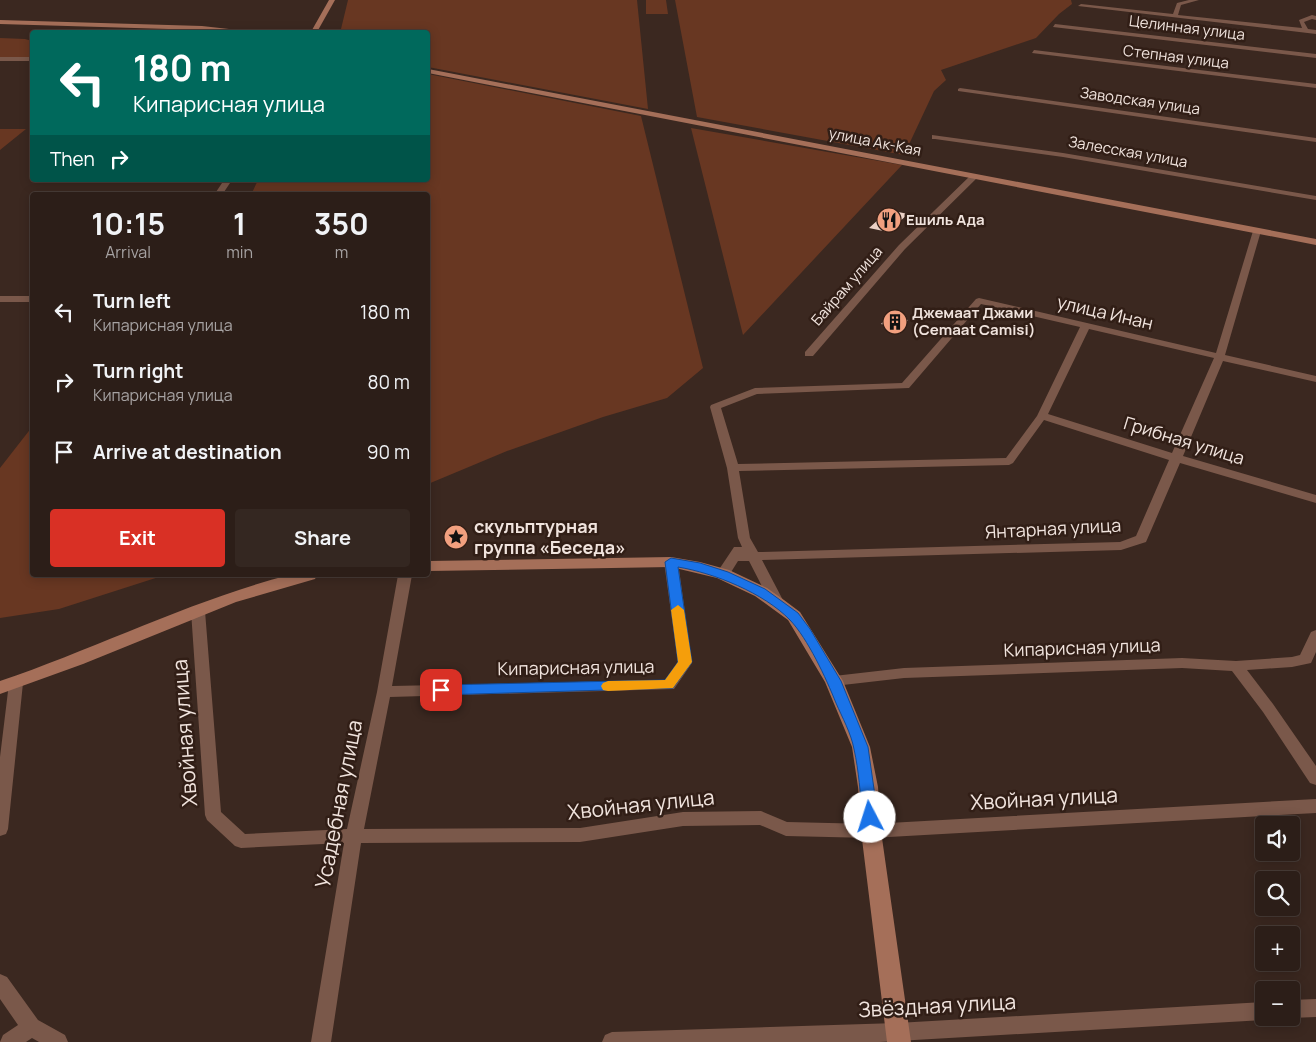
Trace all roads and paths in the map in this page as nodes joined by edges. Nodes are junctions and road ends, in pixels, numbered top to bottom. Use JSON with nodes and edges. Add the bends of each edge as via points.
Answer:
{"nodes":[{"id":1,"x":332,"y":0,"type":"edge"},
{"id":2,"x":1196,"y":0,"type":"edge"},
{"id":3,"x":1081,"y":6,"type":"dead end"},
{"id":4,"x":1175,"y":15,"type":"junction"},
{"id":5,"x":1316,"y":18,"type":"edge"},
{"id":6,"x":0,"y":22,"type":"edge"},
{"id":7,"x":1055,"y":26,"type":"dead end"},
{"id":8,"x":219,"y":30,"type":"edge"},
{"id":9,"x":315,"y":30,"type":"edge"},
{"id":10,"x":1306,"y":30,"type":"junction"},
{"id":11,"x":1316,"y":32,"type":"edge"},
{"id":12,"x":1034,"y":52,"type":"dead end"},
{"id":13,"x":1316,"y":56,"type":"edge"},
{"id":14,"x":0,"y":59,"type":"edge"},
{"id":15,"x":30,"y":59,"type":"edge"},
{"id":16,"x":430,"y":71,"type":"edge"},
{"id":17,"x":1316,"y":86,"type":"edge"},
{"id":18,"x":960,"y":90,"type":"dead end"},
{"id":19,"x":935,"y":137,"type":"dead end"},
{"id":20,"x":1316,"y":140,"type":"edge"},
{"id":21,"x":974,"y":176,"type":"junction"},
{"id":22,"x":1316,"y":198,"type":"edge"},
{"id":23,"x":1257,"y":231,"type":"junction"},
{"id":24,"x":1316,"y":242,"type":"edge"},
{"id":25,"x":0,"y":299,"type":"edge"},
{"id":26,"x":30,"y":299,"type":"edge"},
{"id":27,"x":1086,"y":326,"type":"junction"},
{"id":28,"x":809,"y":354,"type":"dead end"},
{"id":29,"x":1220,"y":356,"type":"junction"},
{"id":30,"x":1316,"y":379,"type":"edge"},
{"id":31,"x":1042,"y":416,"type":"junction"},
{"id":32,"x":1176,"y":458,"type":"junction"},
{"id":33,"x":732,"y":468,"type":"junction"},
{"id":34,"x":1316,"y":499,"type":"edge"},
{"id":35,"x":744,"y":538,"type":"junction"},
{"id":36,"x":735,"y":557,"type":"junction"},
{"id":37,"x":755,"y":557,"type":"junction"},
{"id":38,"x":671,"y":562,"type":"junction"},
{"id":39,"x":430,"y":566,"type":"edge"},
{"id":40,"x":723,"y":574,"type":"junction"},
{"id":41,"x":300,"y":577,"type":"edge"},
{"id":42,"x":405,"y":577,"type":"edge"},
{"id":43,"x":778,"y":604,"type":"junction"},
{"id":44,"x":198,"y":611,"type":"junction"},
{"id":45,"x":1316,"y":635,"type":"edge"},
{"id":46,"x":1236,"y":666,"type":"junction"},
{"id":47,"x":834,"y":681,"type":"junction"},
{"id":48,"x":8,"y":686,"type":"edge"},
{"id":49,"x":384,"y":692,"type":"junction"},
{"id":50,"x":1316,"y":779,"type":"edge"},
{"id":51,"x":1316,"y":806,"type":"edge"},
{"id":52,"x":0,"y":829,"type":"edge"},
{"id":53,"x":871,"y":831,"type":"junction"},
{"id":54,"x":354,"y":836,"type":"junction"},
{"id":55,"x":0,"y":983,"type":"edge"},
{"id":56,"x":1316,"y":1008,"type":"edge"},
{"id":57,"x":1300,"y":1009,"type":"edge"},
{"id":58,"x":1255,"y":1012,"type":"edge"},
{"id":59,"x":31,"y":1027,"type":"junction"},
{"id":60,"x":898,"y":1037,"type":"edge"},
{"id":61,"x":10,"y":1042,"type":"edge"},
{"id":62,"x":58,"y":1042,"type":"edge"},
{"id":63,"x":321,"y":1042,"type":"edge"},
{"id":64,"x":612,"y":1042,"type":"edge"}],
"edges":[{"from":1,"to":9,"type":"main road"},
{"from":2,"to":4,"type":"street","via":[[1179,4]]},
{"from":3,"to":4,"type":"street"},
{"from":4,"to":10,"type":"street"},
{"from":5,"to":10,"type":"street","via":[[1301,21]]},
{"from":6,"to":8,"type":"main road"},
{"from":7,"to":13,"type":"street","name":"Целинная улица"},
{"from":10,"to":11,"type":"street"},
{"from":12,"to":17,"type":"street","name":"Степная улица"},
{"from":14,"to":15,"type":"street"},
{"from":16,"to":21,"type":"main road","name":"улица Ак-Кая"},
{"from":18,"to":20,"type":"street","name":"Заводская улица"},
{"from":19,"to":22,"type":"street","name":"Залесская улица"},
{"from":21,"to":23,"type":"main road","name":"улица Ак-Кая"},
{"from":21,"to":28,"type":"street","name":"Байрам улица","via":[[902,247]]},
{"from":23,"to":24,"type":"main road","name":"улица Ак-Кая"},
{"from":23,"to":29,"type":"street","name":"Янтарная улица"},
{"from":25,"to":26,"type":"street"},
{"from":27,"to":29,"type":"street","name":"улица Инан"},
{"from":27,"to":31,"type":"street"},
{"from":27,"to":33,"type":"street","name":"улица Инан","via":[[979,301],[905,386],[755,391],[715,407]]},
{"from":29,"to":30,"type":"street","name":"улица Инан"},
{"from":29,"to":32,"type":"street","name":"Янтарная улица"},
{"from":31,"to":32,"type":"street","name":"Грибная улица"},
{"from":31,"to":33,"type":"street","via":[[1009,461]]},
{"from":32,"to":34,"type":"street","name":"Грибная улица"},
{"from":32,"to":37,"type":"street","name":"Янтарная улица","via":[[1141,539],[1121,546]]},
{"from":33,"to":35,"type":"street"},
{"from":35,"to":36,"type":"street"},
{"from":35,"to":37,"type":"street"},
{"from":36,"to":37,"type":"street","name":"Янтарная улица"},
{"from":36,"to":40,"type":"street"},
{"from":37,"to":43,"type":"street"},
{"from":38,"to":39,"type":"main road"},
{"from":38,"to":40,"type":"main road"},
{"from":38,"to":49,"type":"street","name":"Кипарисная улица","via":[[685,662],[669,685]]},
{"from":40,"to":43,"type":"main road"},
{"from":41,"to":44,"type":"main road"},
{"from":42,"to":49,"type":"street","name":"Усадебная улица"},
{"from":43,"to":47,"type":"main road","via":[[794,616]]},
{"from":44,"to":48,"type":"main road"},
{"from":44,"to":54,"type":"street","name":"Хвойная улица","via":[[213,815],[241,841]]},
{"from":45,"to":46,"type":"street","name":"Кипарисная улица","via":[[1306,659]]},
{"from":46,"to":47,"type":"street","name":"Кипарисная улица","via":[[1182,663],[904,673]]},
{"from":46,"to":50,"type":"street"},
{"from":47,"to":53,"type":"main road","via":[[861,747]]},
{"from":48,"to":52,"type":"street"},
{"from":49,"to":54,"type":"street","name":"Усадебная улица"},
{"from":51,"to":53,"type":"street","name":"Хвойная улица"},
{"from":53,"to":54,"type":"street","name":"Хвойная улица","via":[[786,829],[761,818],[683,819],[580,835]]},
{"from":53,"to":60,"type":"main road"},
{"from":54,"to":63,"type":"street","name":"Усадебная улица"},
{"from":55,"to":59,"type":"street"},
{"from":56,"to":57,"type":"street"},
{"from":58,"to":60,"type":"street","name":"Звёздная улица"},
{"from":59,"to":61,"type":"street"},
{"from":59,"to":62,"type":"street"},
{"from":60,"to":64,"type":"street","name":"Звёздная улица"}]}
